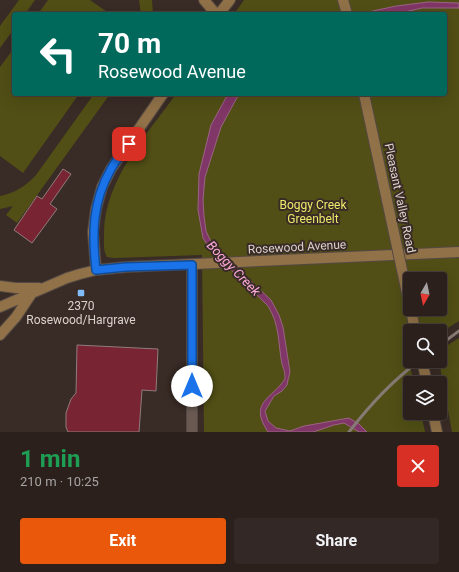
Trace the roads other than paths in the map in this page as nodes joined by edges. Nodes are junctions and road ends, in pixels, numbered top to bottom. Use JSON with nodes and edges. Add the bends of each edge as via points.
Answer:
{"nodes":[{"id":1,"x":204,"y":0,"type":"edge"},
{"id":2,"x":230,"y":0,"type":"edge"},
{"id":3,"x":344,"y":0,"type":"edge"},
{"id":4,"x":214,"y":12,"type":"edge"},
{"id":5,"x":221,"y":12,"type":"edge"},
{"id":6,"x":346,"y":12,"type":"edge"},
{"id":7,"x":162,"y":96,"type":"edge"},
{"id":8,"x":364,"y":96,"type":"edge"},
{"id":9,"x":459,"y":252,"type":"edge"},
{"id":10,"x":192,"y":265,"type":"junction"},
{"id":11,"x":96,"y":270,"type":"junction"},
{"id":12,"x":403,"y":275,"type":"edge"},
{"id":13,"x":0,"y":286,"type":"edge"},
{"id":14,"x":44,"y":288,"type":"junction"},
{"id":15,"x":32,"y":293,"type":"junction"},
{"id":16,"x":0,"y":307,"type":"edge"},
{"id":17,"x":0,"y":335,"type":"edge"},
{"id":18,"x":434,"y":420,"type":"edge"},
{"id":19,"x":192,"y":432,"type":"edge"},
{"id":20,"x":437,"y":432,"type":"edge"}],
"edges":[{"from":1,"to":4,"type":"street"},
{"from":2,"to":5,"type":"street"},
{"from":3,"to":6,"type":"street"},
{"from":7,"to":11,"type":"street","via":[[111,169],[102,187],[93,232]]},
{"from":8,"to":12,"type":"street","name":"Pleasant Valley Road","bridge":true},
{"from":9,"to":10,"type":"street","name":"Rosewood Avenue"},
{"from":10,"to":11,"type":"street","name":"Rosewood Avenue"},
{"from":10,"to":19,"type":"street"},
{"from":11,"to":14,"type":"street","name":"Rosewood Avenue"},
{"from":13,"to":14,"type":"street"},
{"from":14,"to":15,"type":"street","name":"Rosewood Avenue"},
{"from":15,"to":16,"type":"street","name":"Rosewood Avenue"},
{"from":15,"to":17,"type":"street"},
{"from":18,"to":20,"type":"street"}]}
